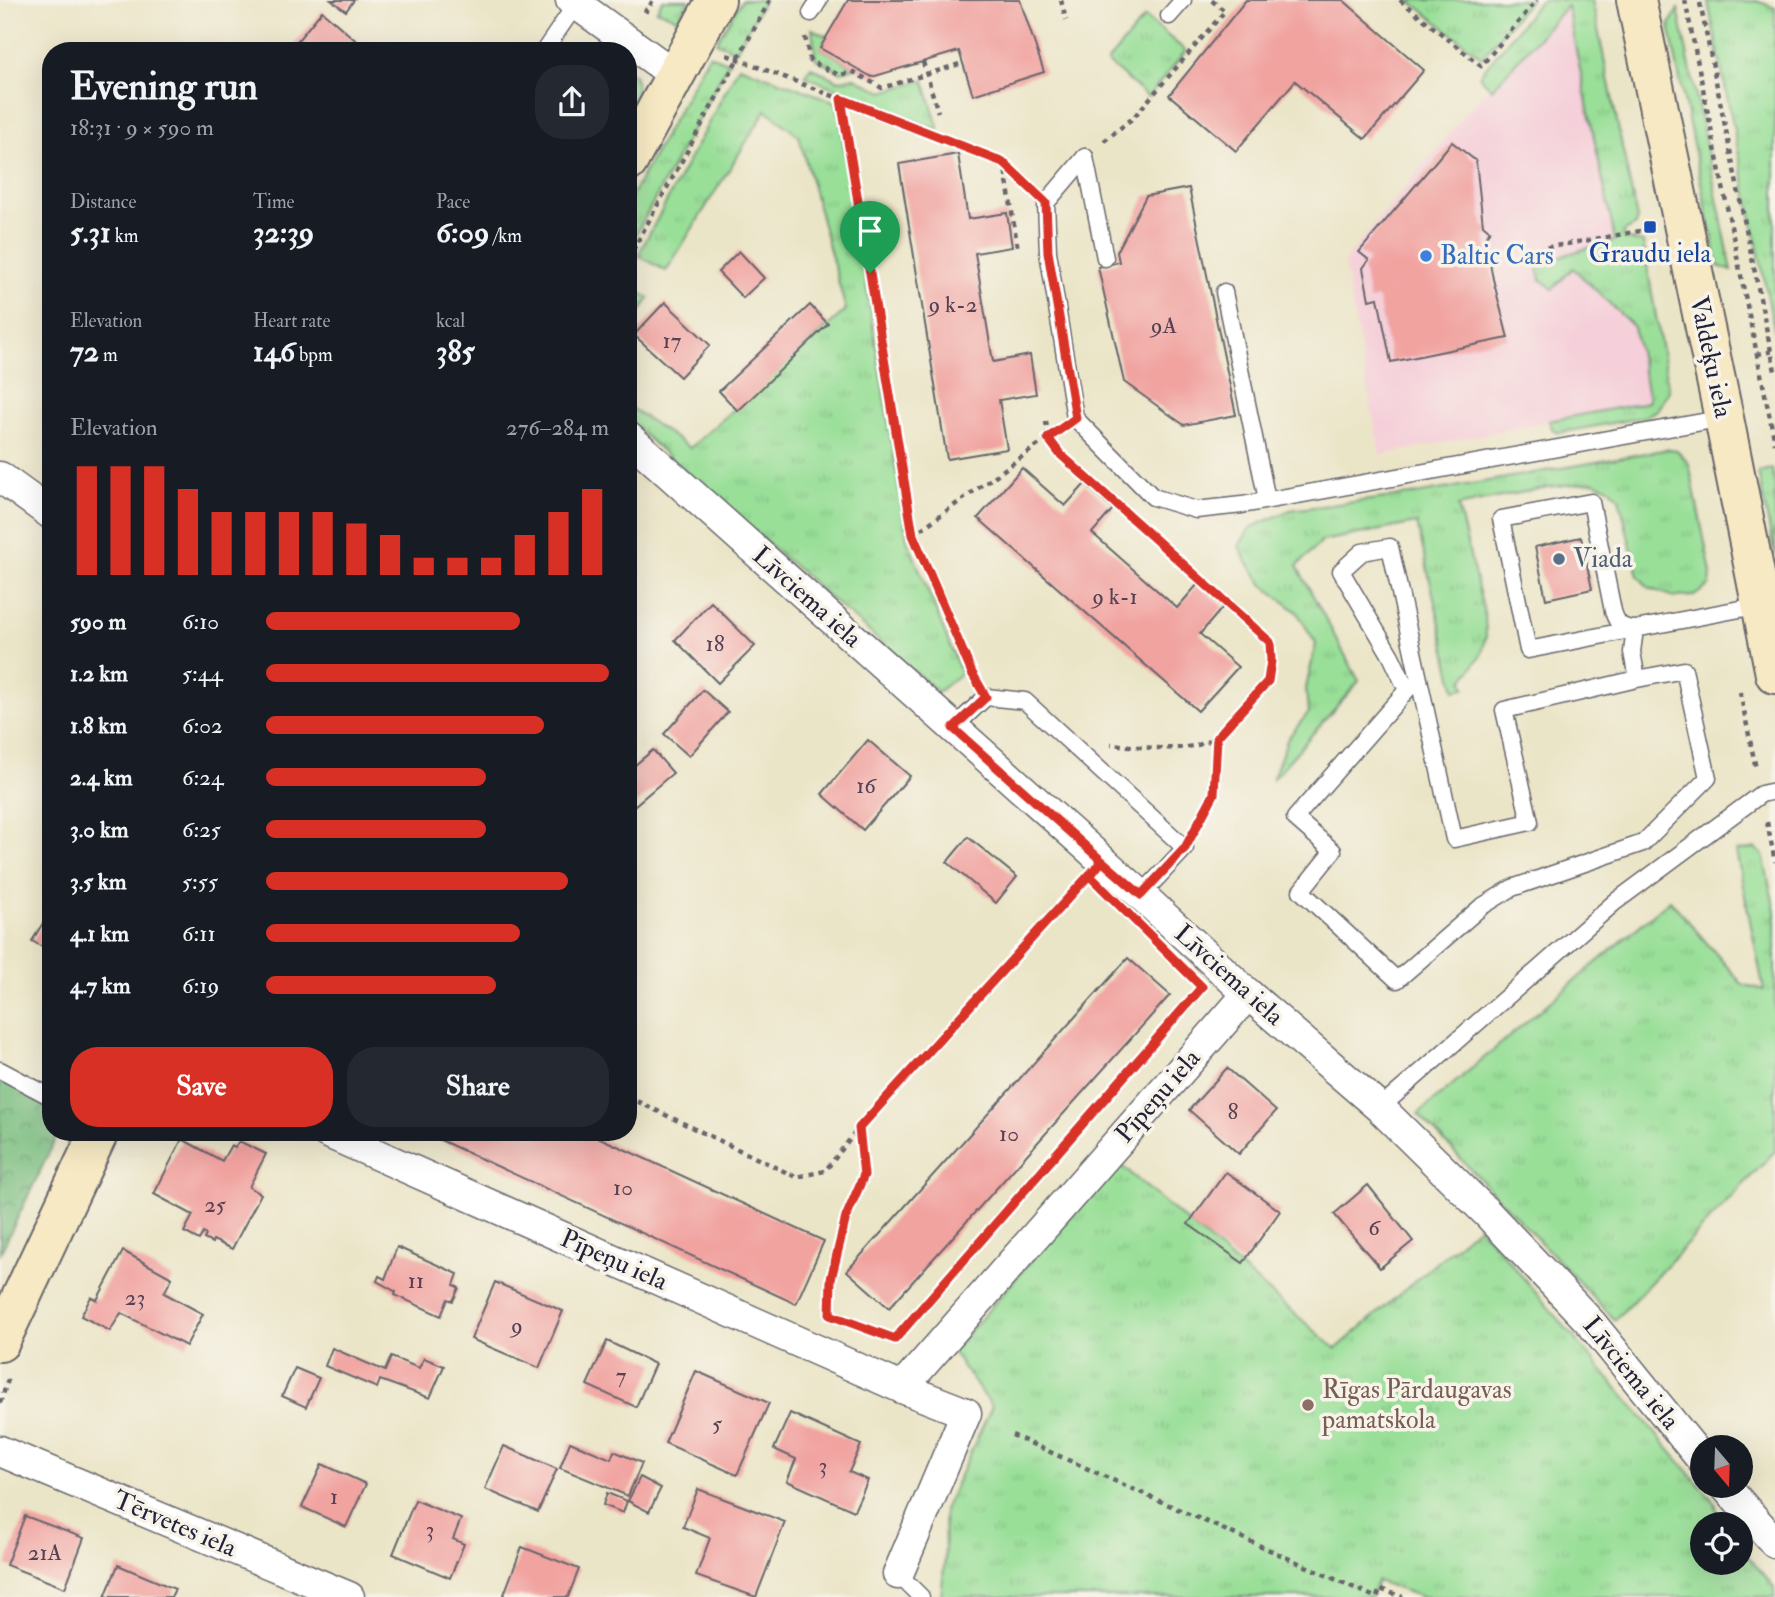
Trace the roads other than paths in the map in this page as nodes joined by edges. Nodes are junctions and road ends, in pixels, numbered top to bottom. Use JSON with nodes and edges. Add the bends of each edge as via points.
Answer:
{"nodes":[{"id":1,"x":716,"y":0,"type":"edge"},
{"id":2,"x":1183,"y":0,"type":"edge"},
{"id":3,"x":1636,"y":0,"type":"edge"},
{"id":4,"x":574,"y":2,"type":"edge"},
{"id":5,"x":1169,"y":16,"type":"dead end"},
{"id":6,"x":550,"y":42,"type":"edge"},
{"id":7,"x":629,"y":42,"type":"edge"},
{"id":8,"x":637,"y":48,"type":"edge"},
{"id":9,"x":675,"y":75,"type":"junction"},
{"id":10,"x":637,"y":145,"type":"edge"},
{"id":11,"x":1105,"y":258,"type":"dead end"},
{"id":12,"x":1224,"y":292,"type":"dead end"},
{"id":13,"x":1724,"y":418,"type":"junction"},
{"id":14,"x":637,"y":446,"type":"edge"},
{"id":15,"x":0,"y":477,"type":"edge"},
{"id":16,"x":1267,"y":500,"type":"junction"},
{"id":17,"x":42,"y":507,"type":"edge"},
{"id":18,"x":1761,"y":605,"type":"junction"},
{"id":19,"x":1635,"y":629,"type":"junction"},
{"id":20,"x":1775,"y":674,"type":"edge"},
{"id":21,"x":1637,"y":680,"type":"junction"},
{"id":22,"x":953,"y":728,"type":"junction"},
{"id":23,"x":1775,"y":791,"type":"edge"},
{"id":24,"x":1141,"y":895,"type":"junction"},
{"id":25,"x":1248,"y":994,"type":"junction"},
{"id":26,"x":0,"y":1070,"type":"edge"},
{"id":27,"x":42,"y":1092,"type":"edge"},
{"id":28,"x":1380,"y":1108,"type":"junction"},
{"id":29,"x":95,"y":1141,"type":"edge"},
{"id":30,"x":346,"y":1141,"type":"edge"},
{"id":31,"x":0,"y":1342,"type":"edge"},
{"id":32,"x":902,"y":1388,"type":"junction"},
{"id":33,"x":1690,"y":1445,"type":"edge"},
{"id":34,"x":0,"y":1451,"type":"edge"},
{"id":35,"x":1736,"y":1498,"type":"edge"},
{"id":36,"x":1775,"y":1543,"type":"edge"},
{"id":37,"x":898,"y":1574,"type":"joint"},
{"id":38,"x":349,"y":1597,"type":"edge"},
{"id":39,"x":921,"y":1597,"type":"edge"}],
"edges":[{"from":1,"to":9,"type":"street"},
{"from":2,"to":5,"type":"lane"},
{"from":3,"to":13,"type":"street","name":"Valdeķu iela"},
{"from":4,"to":6,"type":"lane"},
{"from":4,"to":7,"type":"street"},
{"from":8,"to":9,"type":"street"},
{"from":9,"to":10,"type":"street"},
{"from":11,"to":16,"type":"lane","via":[[1085,157],[1046,203],[1048,252],[1076,418],[1153,497],[1196,510]]},
{"from":12,"to":16,"type":"lane"},
{"from":13,"to":16,"type":"lane"},
{"from":13,"to":18,"type":"street","name":"Valdeķu iela"},
{"from":14,"to":22,"type":"street","name":"Līvciema iela"},
{"from":15,"to":17,"type":"street"},
{"from":18,"to":19,"type":"lane"},
{"from":18,"to":20,"type":"street","name":"Valdeķu iela"},
{"from":19,"to":19,"type":"lane","via":[[1616,622],[1591,502],[1501,519],[1528,650]]},
{"from":19,"to":21,"type":"lane","via":[[1632,652]]},
{"from":21,"to":21,"type":"lane","via":[[1684,670],[1708,778],[1643,843],[1512,888],[1481,907],[1397,980],[1301,891],[1333,851],[1295,818],[1407,690],[1341,571],[1362,552],[1390,547],[1454,839],[1530,822],[1504,710]]},
{"from":22,"to":24,"type":"street","name":"Līvciema iela"},
{"from":22,"to":24,"type":"lane","via":[[986,697],[1025,701],[1185,848]]},
{"from":23,"to":28,"type":"lane","via":[[1761,794],[1615,902]]},
{"from":24,"to":25,"type":"street","name":"Līvciema iela"},
{"from":25,"to":28,"type":"street","name":"Līvciema iela"},
{"from":25,"to":32,"type":"street","name":"Pīpeņu iela"},
{"from":26,"to":27,"type":"lane"},
{"from":28,"to":33,"type":"street","name":"Līvciema iela","via":[[1591,1323]]},
{"from":29,"to":31,"type":"street"},
{"from":30,"to":32,"type":"street","name":"Pīpeņu iela"},
{"from":32,"to":37,"type":"street","name":"Pīpeņu iela","via":[[966,1412]]},
{"from":34,"to":38,"type":"street","name":"Tērvetes iela"},
{"from":35,"to":36,"type":"street"},
{"from":37,"to":39,"type":"lane"}]}
